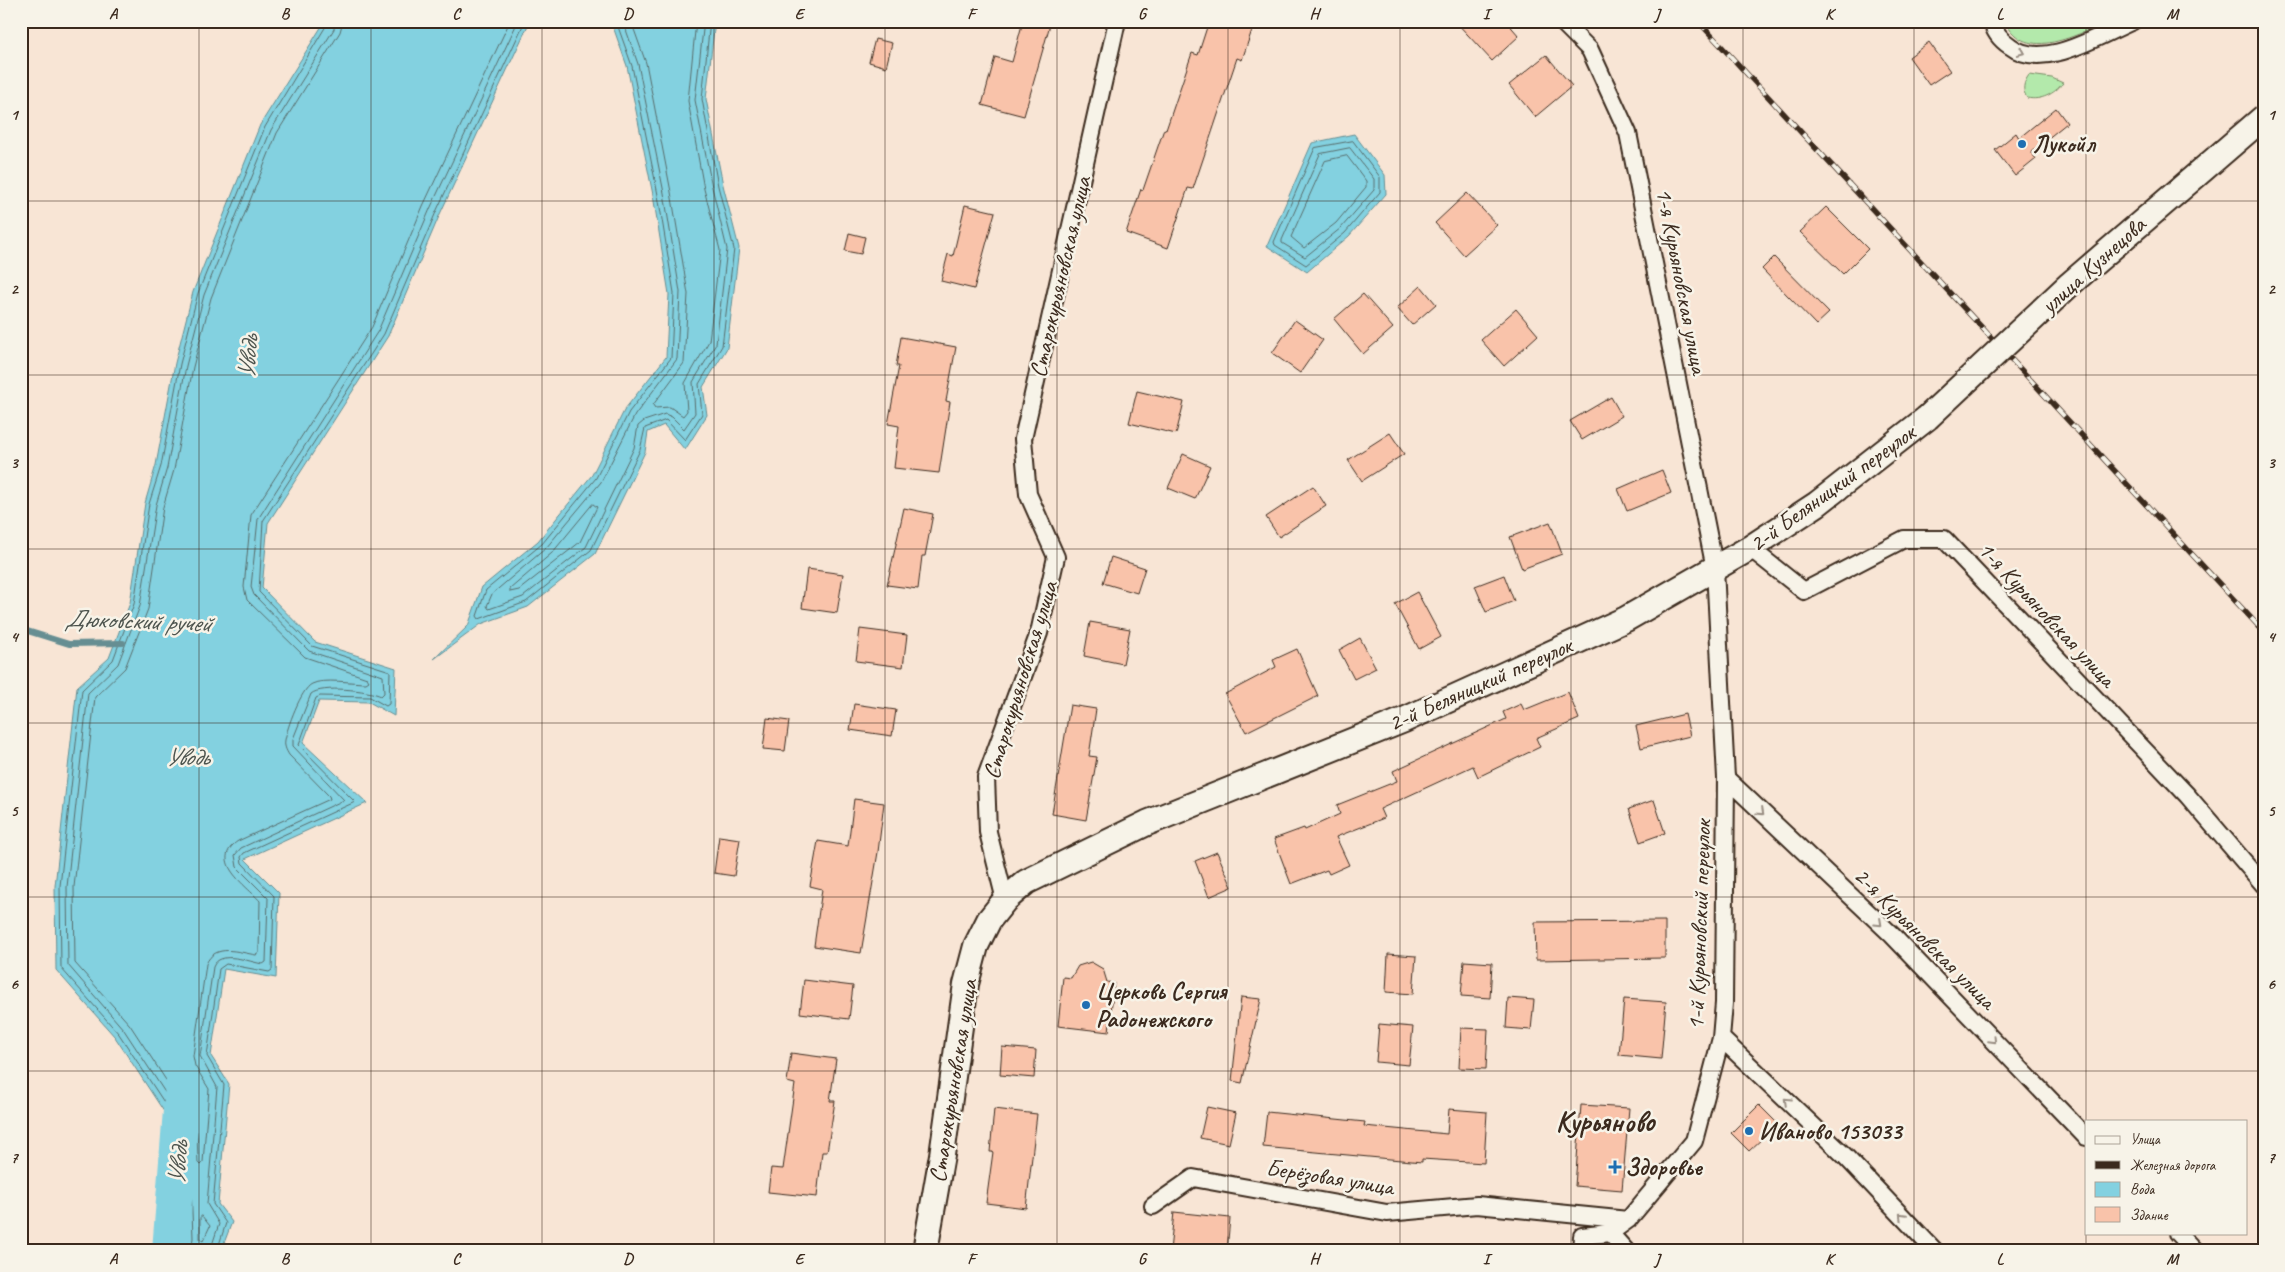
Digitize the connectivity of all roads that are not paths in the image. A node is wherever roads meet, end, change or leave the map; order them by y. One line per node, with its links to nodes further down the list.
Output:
1 (1117, 21): 11 (street, Старокурьяновская улица)
2 (1561, 21): 8 (street, 1-я Курьяновская улица)
3 (1992, 21): 4 (street, one-way to 4)
4 (2133, 21)
5 (2264, 117): 6 (main road, улица Кузнецова, bridge)
6 (1927, 418): 7 (main road, 2-й Беляницкий переулок)
7 (1750, 548): 8 (main road, 2-й Беляницкий переулок); 10 (street, 1-я Курьяновская улица)
8 (1715, 569): 9 (street, 1-й Курьяновский переулок); 11 (main road, 2-й Беляницкий переулок)
9 (1726, 778): 12 (street, 1-й Курьяновский переулок); 13 (street, 2-я Курьяновская улица, one-way to 13)
10 (2264, 885)
11 (1005, 900): 18 (main road, Старокурьяновская улица)
12 (1720, 1038): 15 (street, 1-й Курьяновский переулок); 21 (street, one-way to 12)
13 (2085, 1136)
14 (1153, 1206): 15 (street, Берёзовая улица)
15 (1628, 1220): 16 (street, 1-й Курьяновский переулок)
16 (1610, 1233): 19 (street, 1-й Курьяновский переулок); 20 (street)
17 (2179, 1234): 22 (street)
18 (925, 1251)
19 (1581, 1251)
20 (1626, 1251)
21 (1936, 1251)
22 (2195, 1251)

